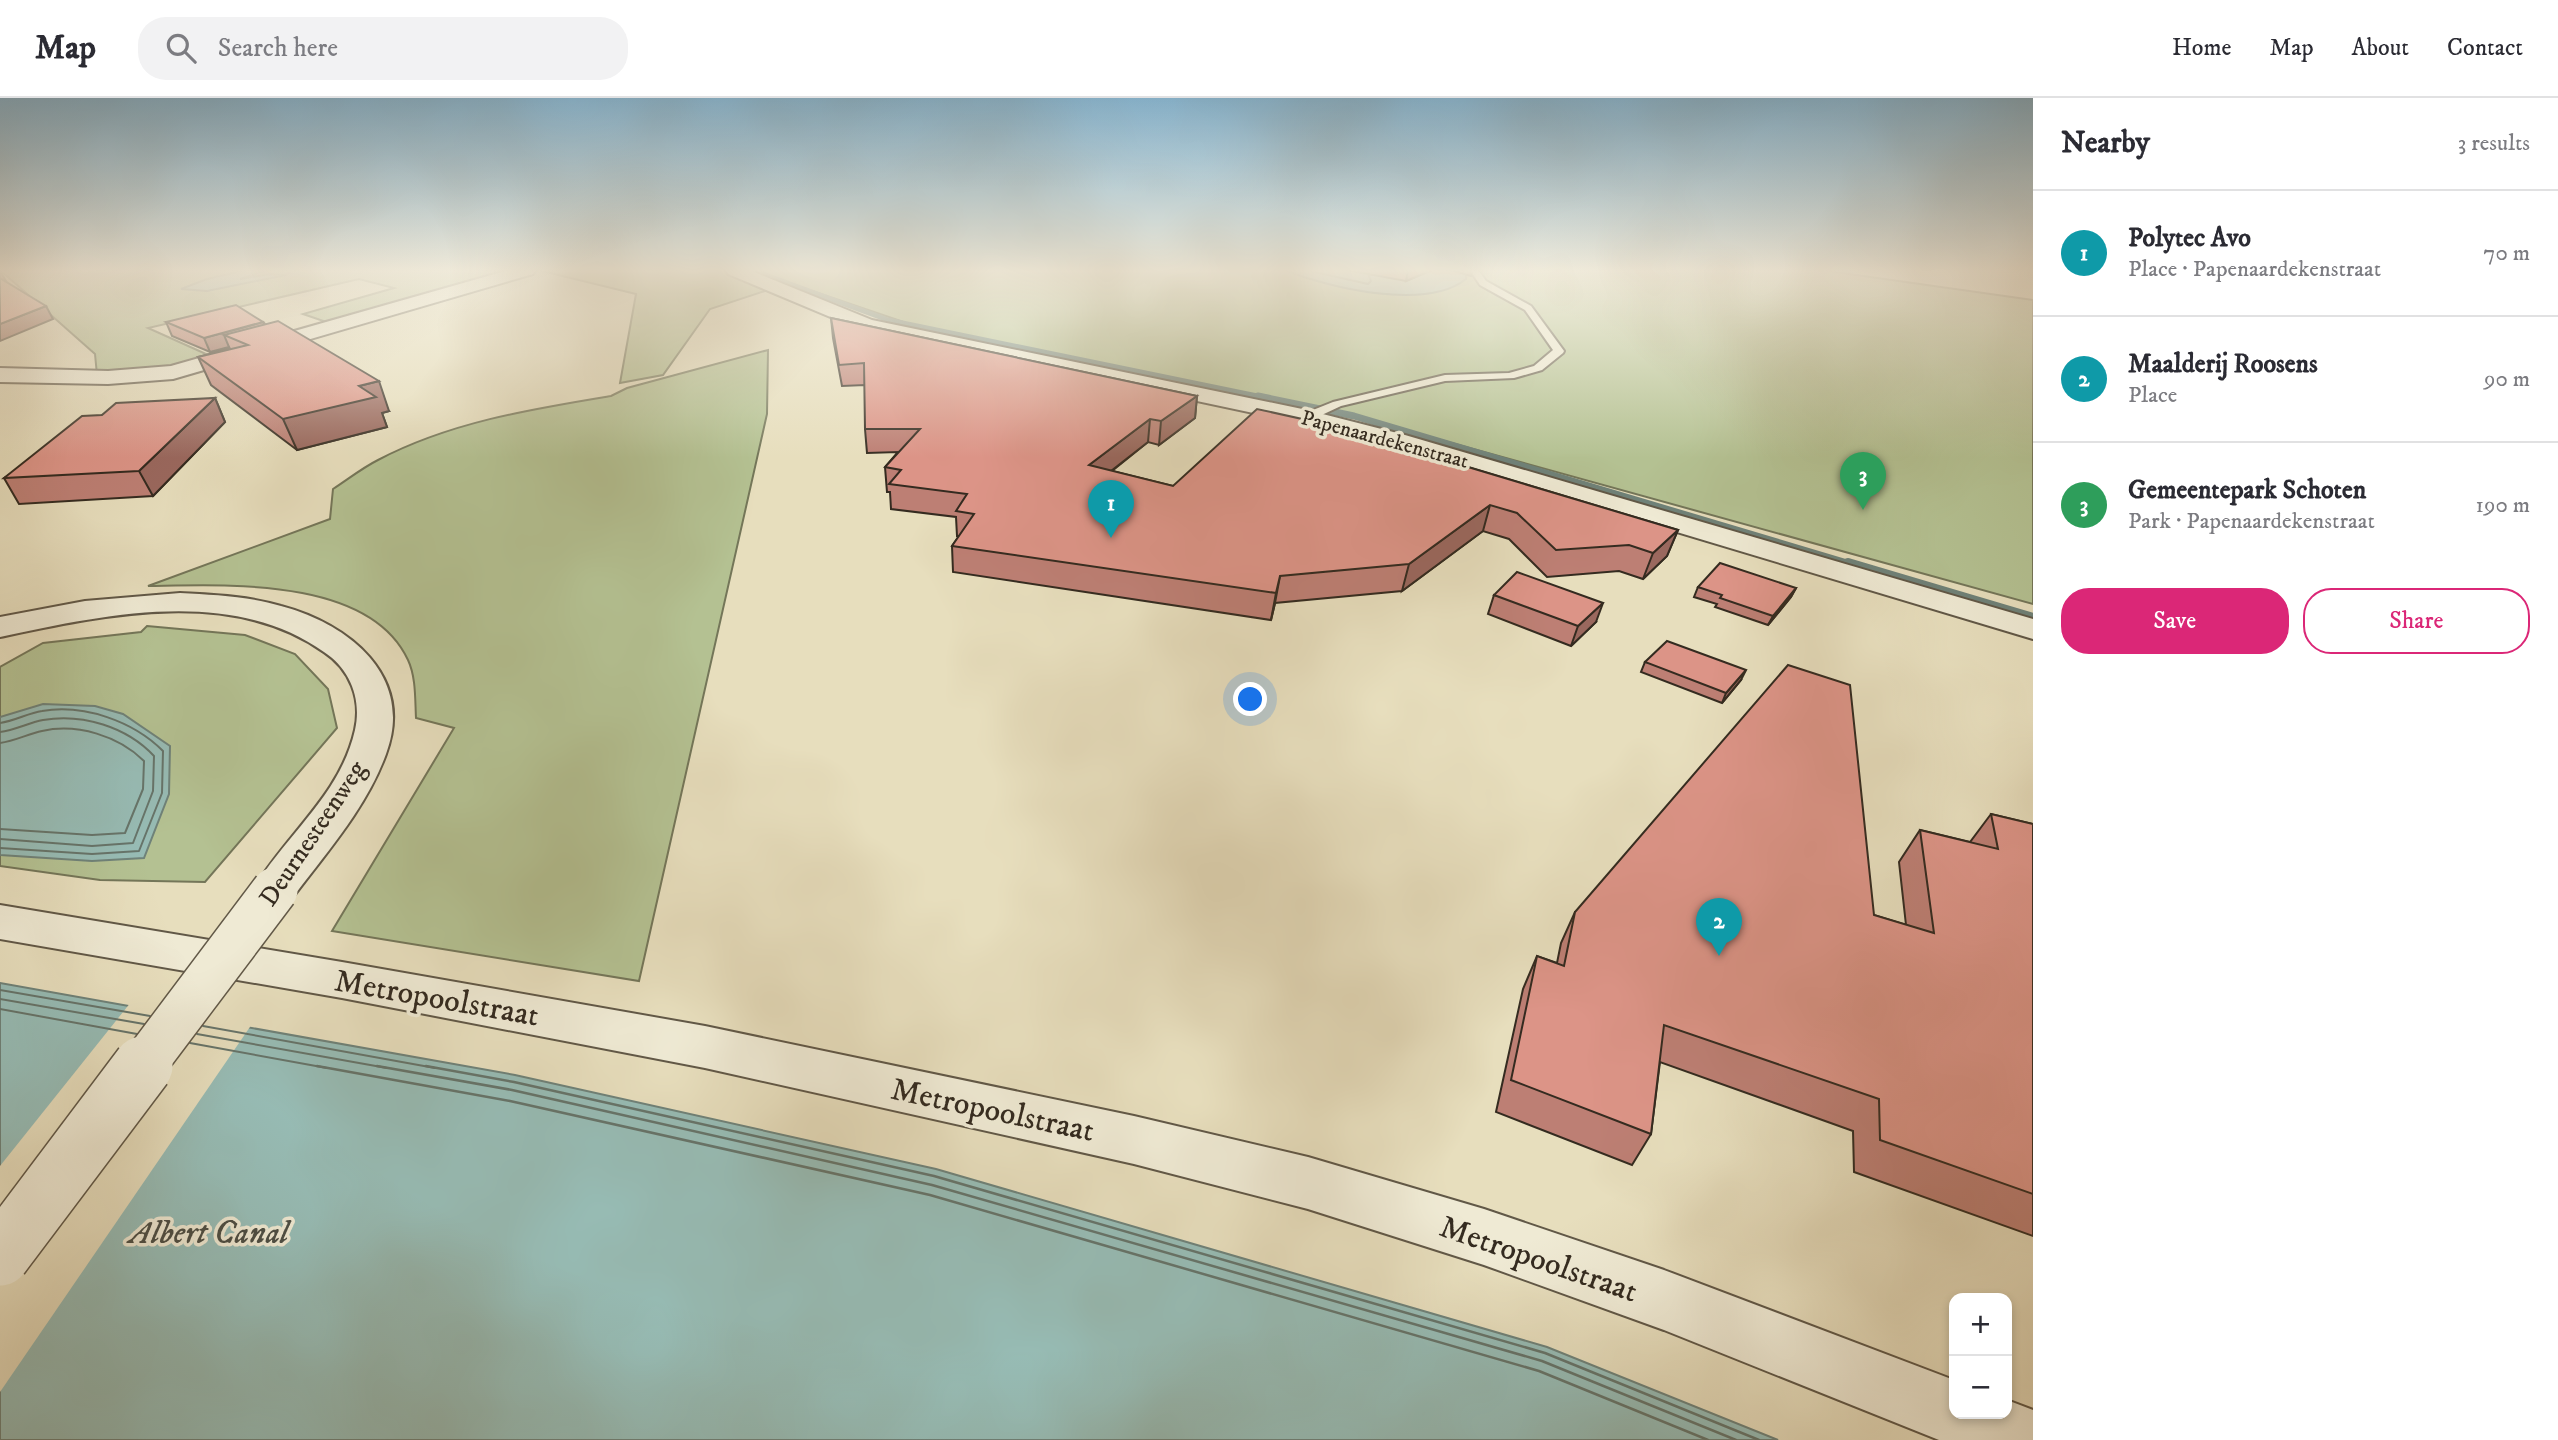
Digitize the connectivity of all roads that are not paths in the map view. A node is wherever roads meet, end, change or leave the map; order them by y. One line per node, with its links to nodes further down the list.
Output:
1 (310, 333): 4 (street)
2 (905, 333): 5 (street, Papenaardekenstraat)
3 (1546, 333): 5 (lane)
4 (0, 374)
5 (1316, 414): 7 (street, Papenaardekenstraat)
6 (0, 627): 9 (street, Deurnesteenweg, bridge)
7 (2033, 629)
8 (0, 922): 10 (street, Metropoolstraat)
9 (0, 1256)
10 (1949, 1410)
11 (1971, 1419): 12 (street, Metropoolstraat)
12 (2025, 1440)

